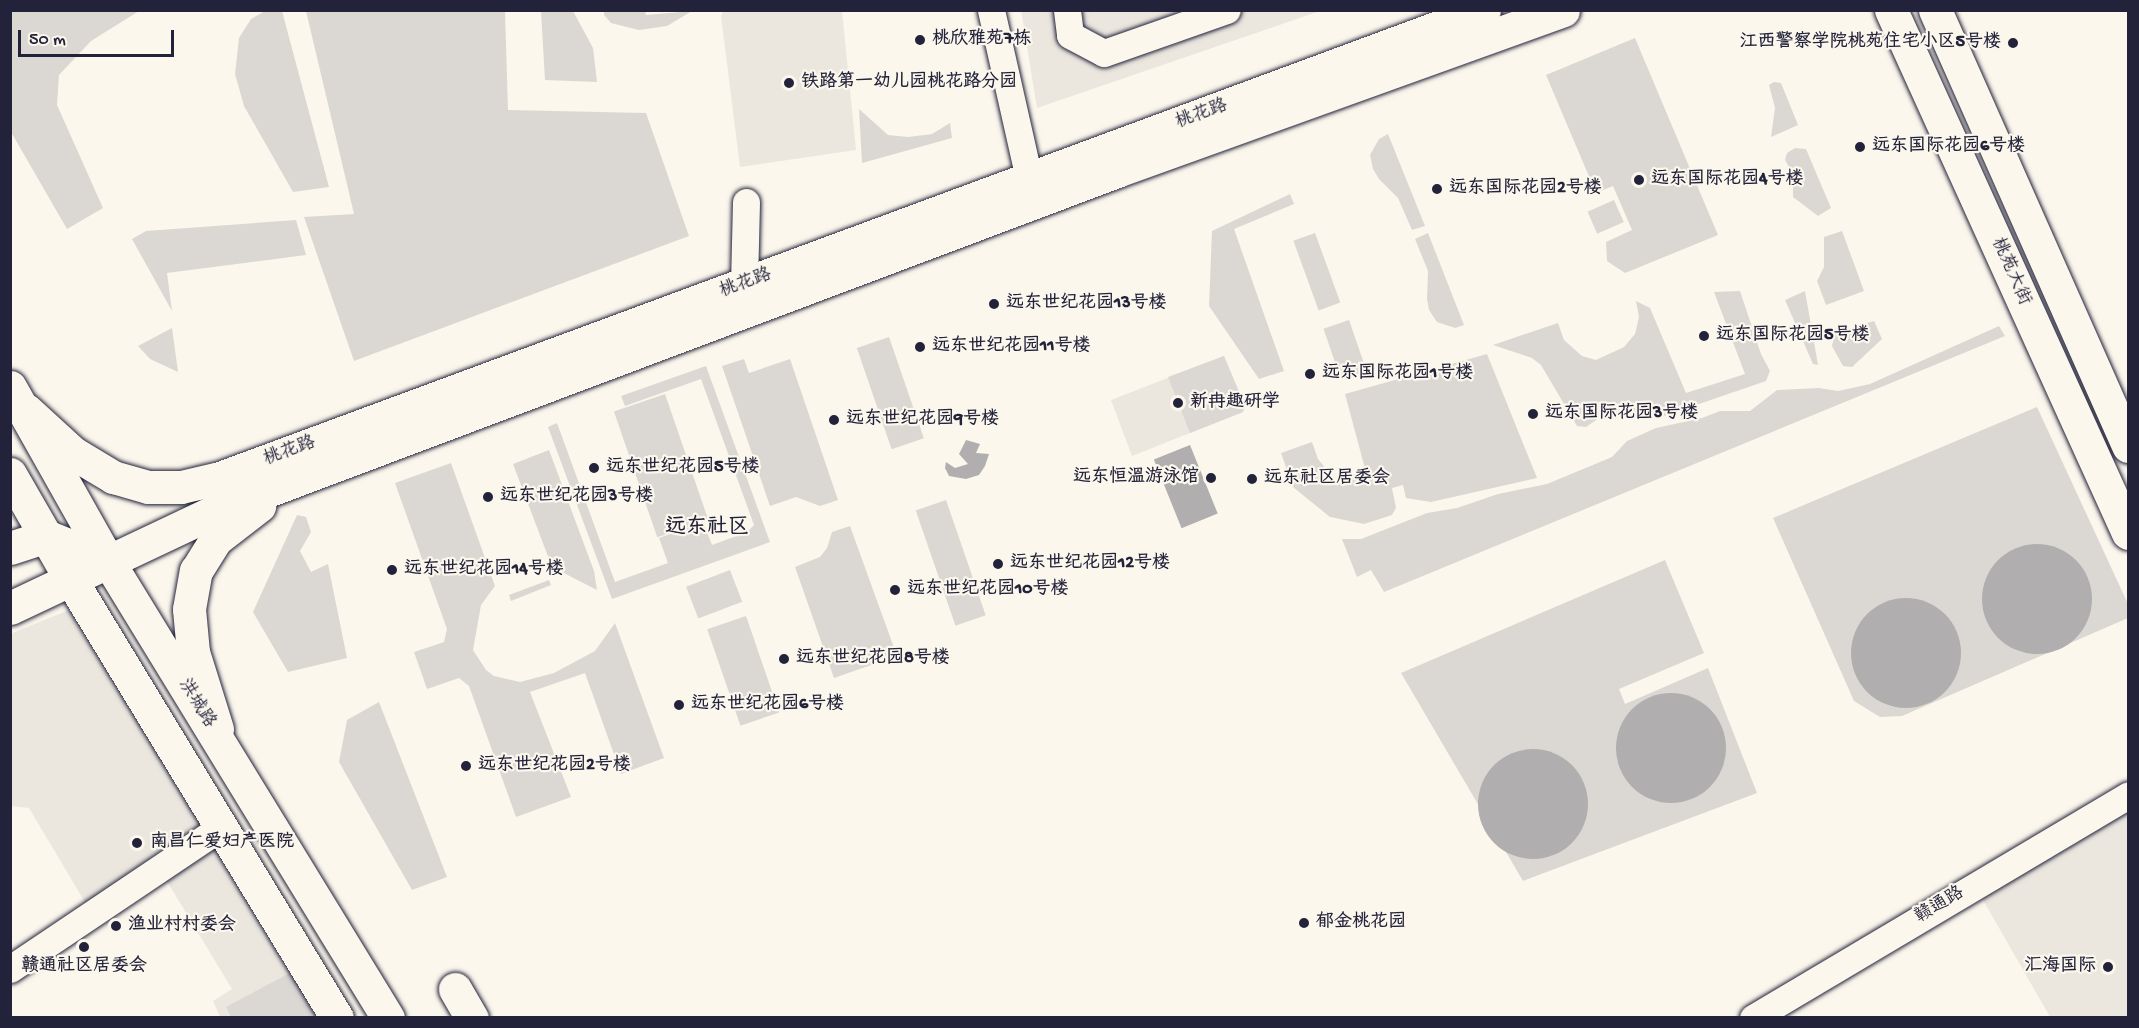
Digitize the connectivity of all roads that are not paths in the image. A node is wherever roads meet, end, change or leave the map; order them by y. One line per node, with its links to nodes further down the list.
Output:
1 (991, 10): 8 (street)
2 (1067, 10): 3 (street)
3 (1227, 10)
4 (1484, 10): 8 (main road, 桃花路)
5 (1563, 10): 14 (main road, 桃花路)
6 (1891, 10): 16 (main road, 桃苑大街)
7 (1935, 10): 12 (main road, 桃苑大街)
8 (1029, 178): 10 (main road, 桃花路)
9 (746, 202): 10 (street)
10 (744, 284): 11 (main road, 桃花路)
11 (16, 396): 19 (main road, 洪城路)
12 (2128, 446)
13 (10, 474): 17 (main road)
14 (305, 476): 19 (main road, 桃花路); 23 (main road)
15 (10, 526): 17 (main road)
16 (2128, 533)
17 (46, 536): 18 (main road); 19 (main road); 20 (main road)
18 (10, 548)
19 (108, 561): 20 (main road, 桃花路); 23 (main road, 洪城路)
20 (70, 577): 21 (main road); 22 (main road); 25 (main road)
21 (10, 591)
22 (10, 608)
23 (224, 751): 29 (main road, 洪城路)
24 (2128, 795): 31 (street, 赣通路)
25 (221, 827): 26 (street); 28 (main road)
26 (10, 969)
27 (455, 989): 30 (main road)
28 (337, 1017)
29 (388, 1017)
30 (472, 1017)
31 (1753, 1017)

